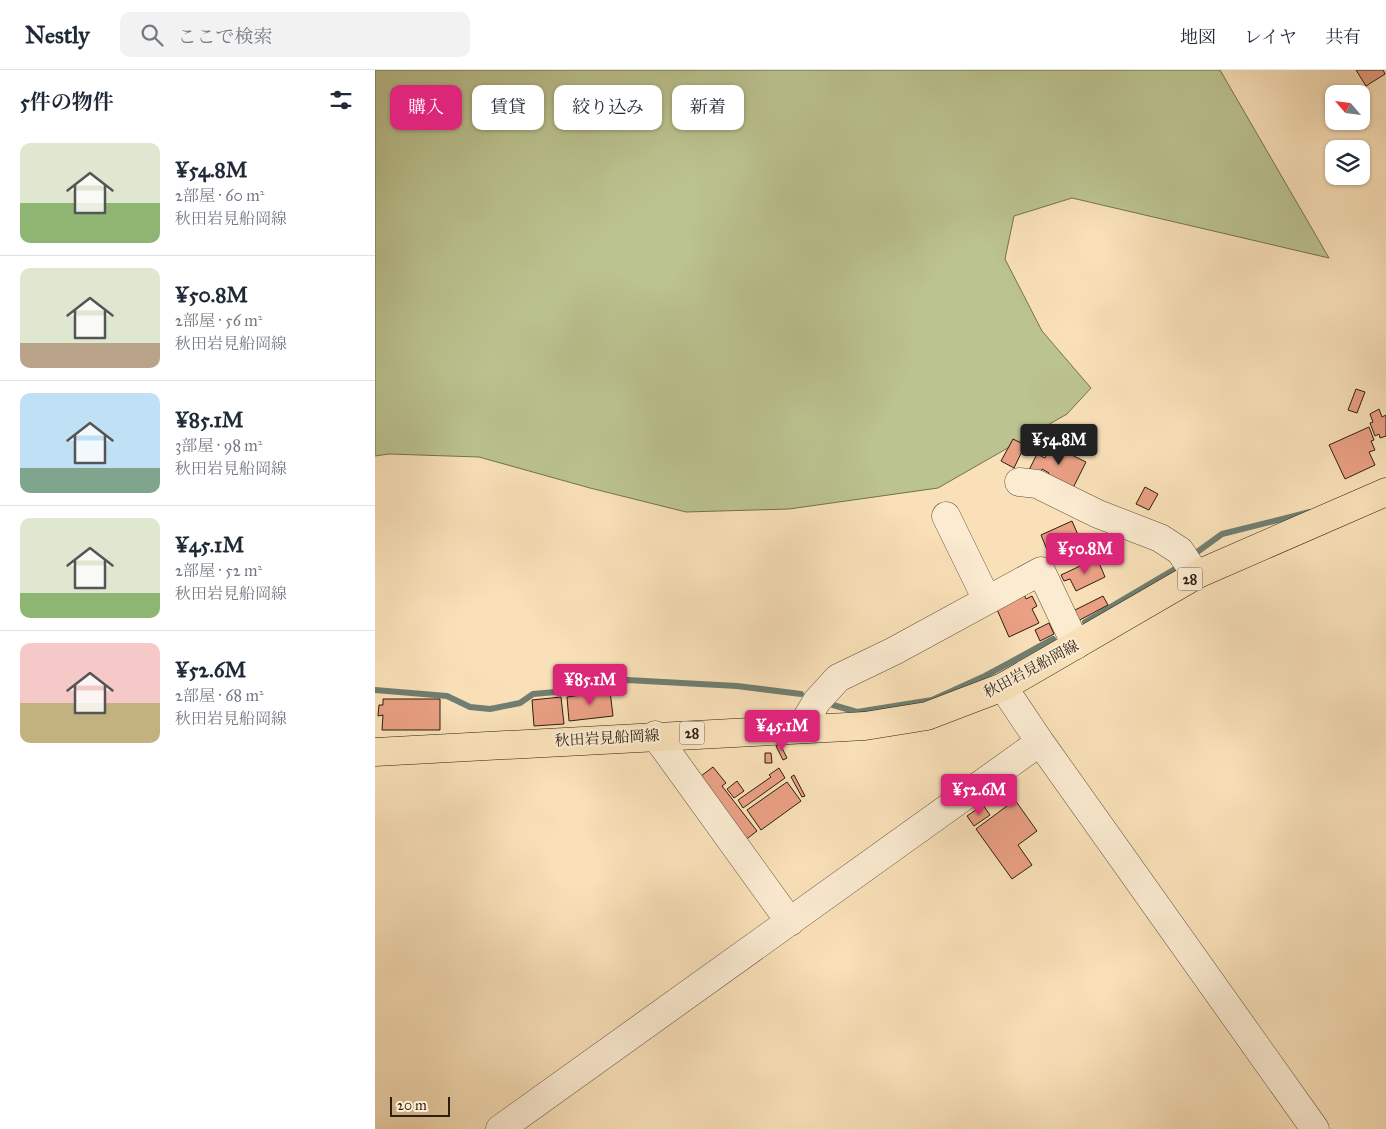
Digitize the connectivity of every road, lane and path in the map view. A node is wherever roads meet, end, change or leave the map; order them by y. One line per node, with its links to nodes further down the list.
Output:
1 (1019, 482): 4 (street)
2 (1386, 492): 4 (main road, 秋田岩見船岡線 / 28)
3 (946, 516): 5 (street)
4 (1196, 575): 6 (main road, 秋田岩見船岡線 / 28)
5 (987, 600): 6 (street); 8 (street)
6 (1076, 645): 7 (main road, 秋田岩見船岡線 / 28)
7 (1003, 687): 8 (main road, 秋田岩見船岡線 / 28); 10 (street)
8 (800, 729): 9 (main road, 秋田岩見船岡線 / 28)
9 (655, 736): 11 (main road, 秋田岩見船岡線 / 28); 12 (street)
10 (1040, 742): 12 (street); 14 (street)
11 (375, 752)
12 (790, 922): 13 (street)
13 (500, 1129)
14 (1315, 1129)

